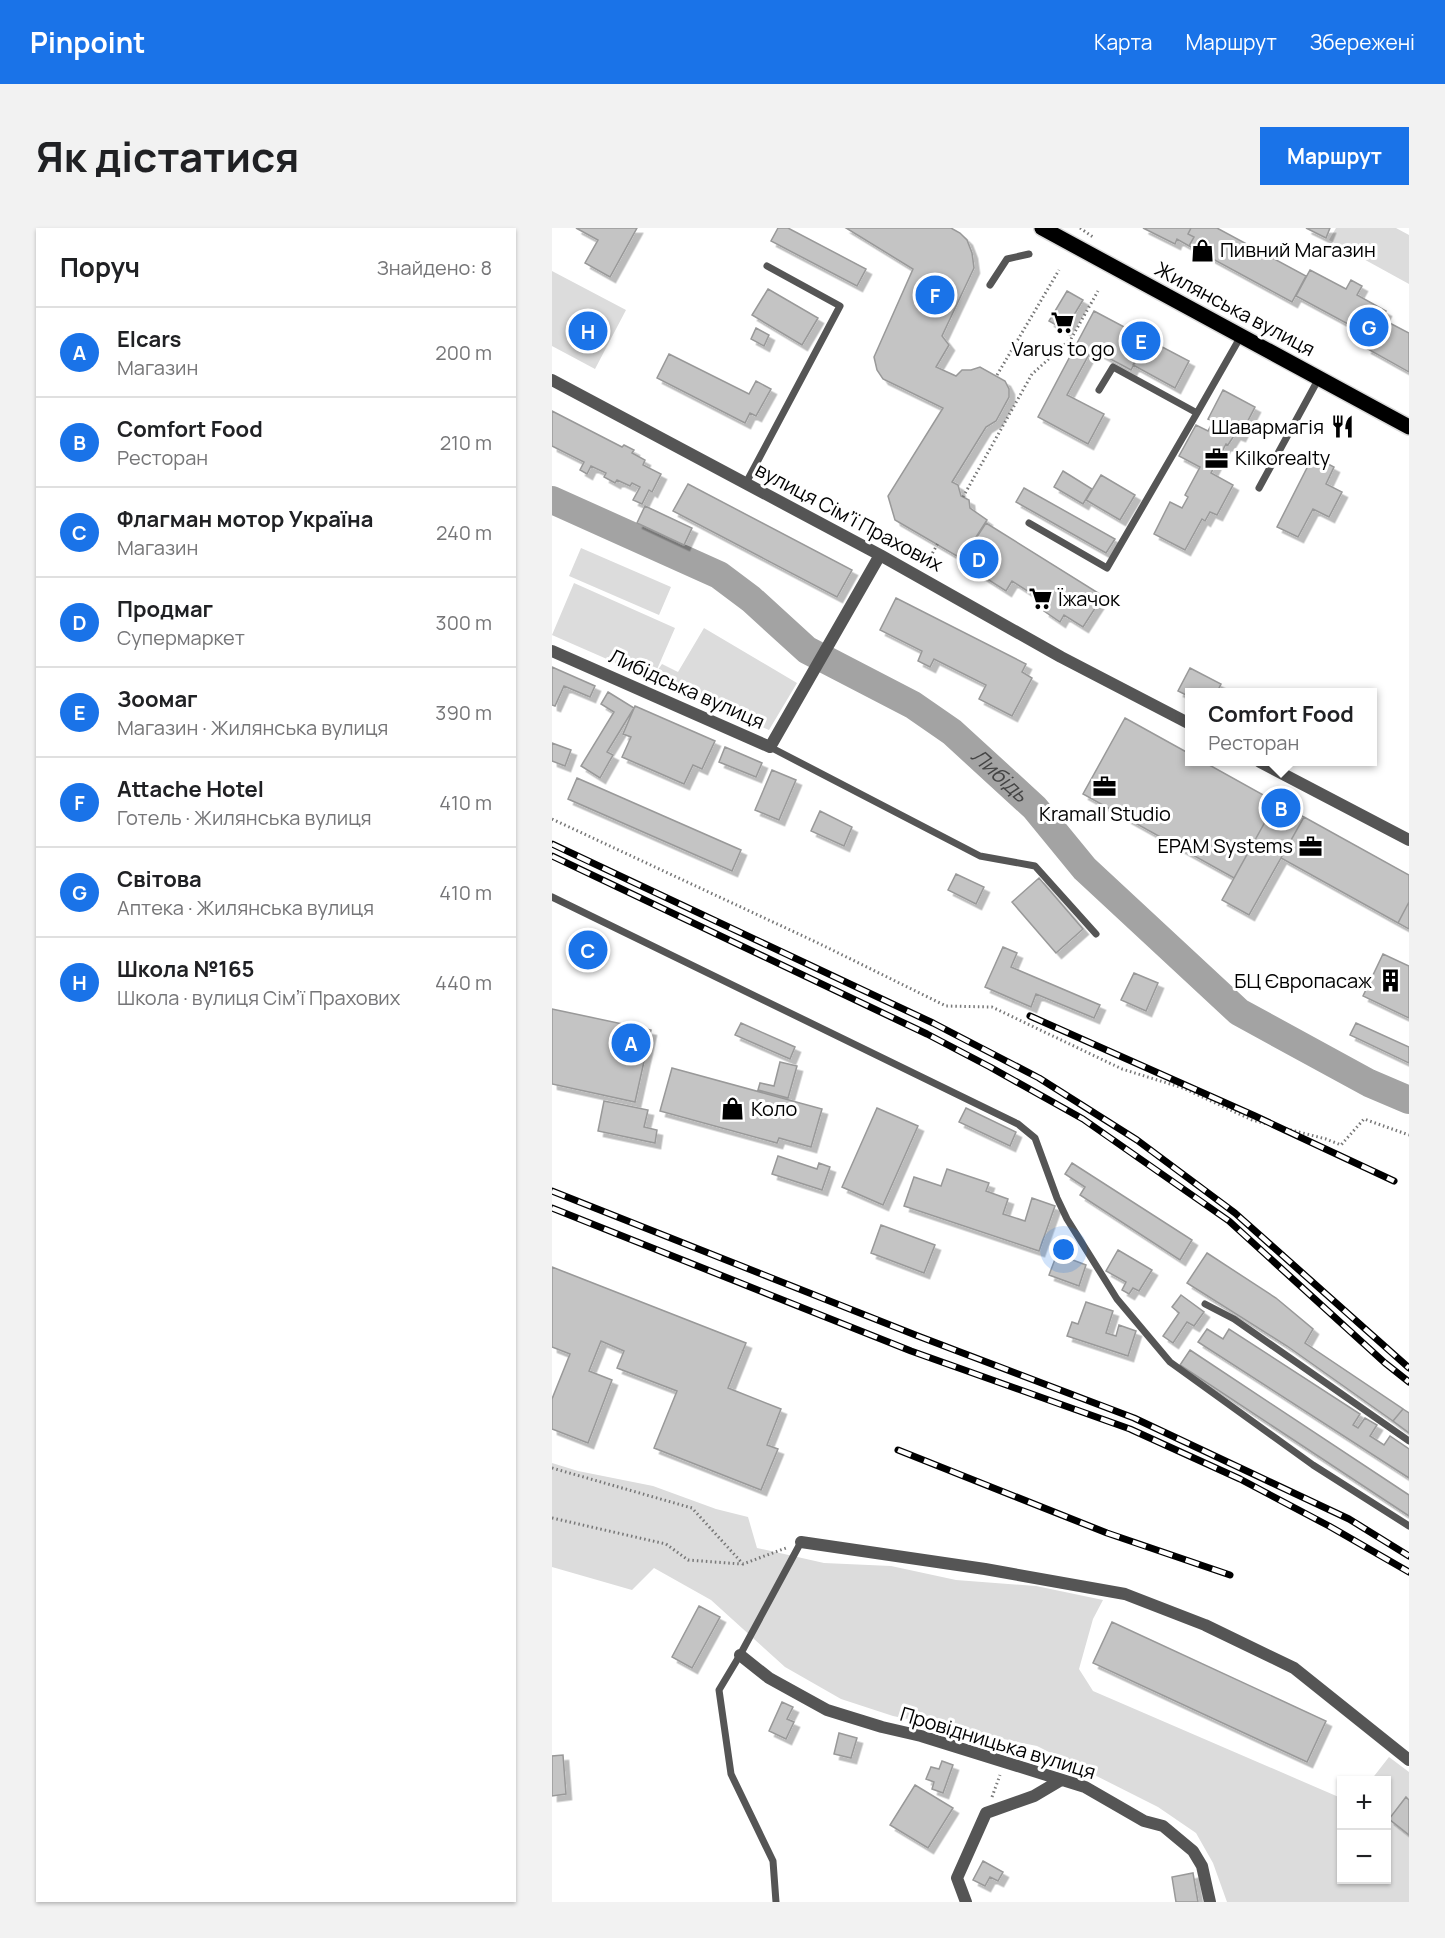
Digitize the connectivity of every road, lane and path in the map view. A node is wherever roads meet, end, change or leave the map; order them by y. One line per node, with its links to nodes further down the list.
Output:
1 (1042, 228): 3 (main road, Жилянська вулиця)
2 (1080, 228): 4 (path)
3 (1060, 232): 10 (main road, Жилянська вулиця)
4 (1094, 237)
5 (1029, 254): 8 (lane)
6 (766, 266): 17 (lane)
7 (1059, 270): 11 (path)
8 (990, 285)
9 (1098, 291): 19 (path)
10 (1241, 336): 12 (main road, Жилянська вулиця); 15 (lane)
11 (997, 375)
12 (1319, 378): 16 (main road, Жилянська вулиця); 18 (lane)
13 (552, 380): 17 (street, вулиця Сімʼї Прахових)
14 (1099, 390): 15 (lane)
15 (1197, 413): 20 (lane)
16 (1409, 427)
17 (746, 483): 22 (street, вулиця Сімʼї Прахових)
18 (1259, 488)
19 (963, 497)
20 (1029, 523)
21 (938, 543): 23 (path)
22 (880, 555): 23 (street, вулиця Сімʼї Прахових); 26 (street, Либідська вулиця)
23 (920, 577): 25 (street, вулиця Сімʼї Прахових)
24 (552, 651): 26 (street, Либідська вулиця)
25 (1185, 721)
26 (770, 747): 31 (lane)
27 (1268, 766): 29 (street)
28 (552, 819): 32 (path)
29 (1409, 840)
30 (552, 897): 37 (lane)
31 (1096, 934)
32 (1409, 1135)
33 (1205, 1304): 34 (lane)
34 (1409, 1441)
35 (552, 1468): 39 (path)
36 (552, 1518): 39 (path)
37 (1409, 1526)
38 (801, 1542): 39 (path); 40 (lane); 41 (street)
39 (743, 1564)
40 (740, 1655): 42 (street, Провідницька вулиця); 45 (lane)
41 (1409, 1760)
42 (1005, 1763): 43 (street, Провідницька вулиця); 44 (path)
43 (1061, 1780): 44 (street); 47 (street, Провідницька вулиця)
44 (986, 1813): 46 (street)
45 (776, 1902)
46 (966, 1902)
47 (1210, 1902)

